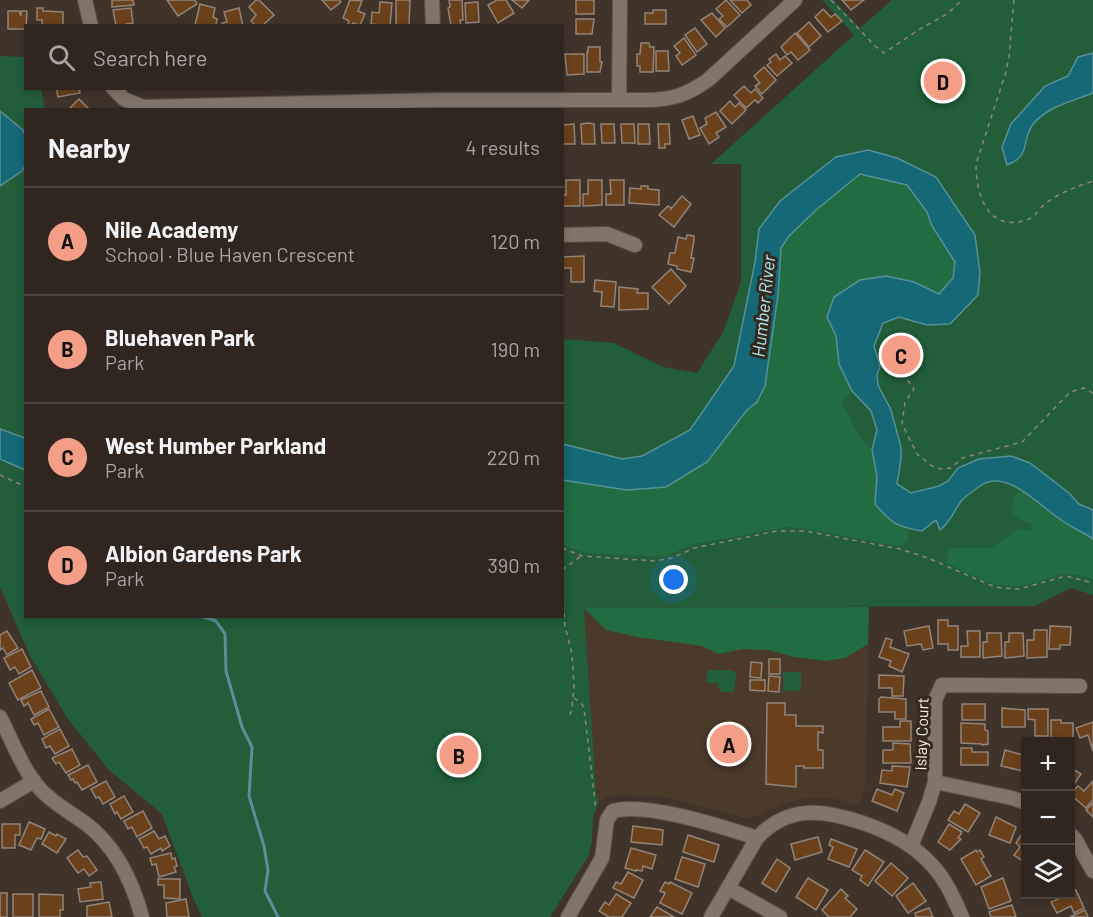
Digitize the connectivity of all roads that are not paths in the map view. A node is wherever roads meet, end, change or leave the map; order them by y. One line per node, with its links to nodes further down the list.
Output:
1 (85, 0): 6 (street)
2 (432, 0): 7 (street)
3 (620, 0): 10 (street)
4 (795, 0): 5 (street)
5 (778, 5): 10 (street)
6 (91, 24)
7 (433, 24)
8 (115, 90): 12 (street)
9 (437, 94): 11 (street); 12 (street)
10 (619, 100): 11 (street)
11 (522, 105)
12 (232, 107)
13 (564, 235): 14 (street)
14 (635, 245)
15 (1080, 686): 18 (street, Islay Court)
16 (0, 717): 17 (street)
17 (34, 781): 19 (street); 26 (street)
18 (935, 782): 20 (street); 23 (street, Islay Court)
19 (0, 801)
20 (1021, 801)
21 (757, 838): 23 (street); 25 (street); 27 (street)
22 (1075, 839): 24 (street)
23 (911, 846): 30 (street)
24 (1093, 871)
25 (728, 888): 28 (street); 29 (street)
26 (142, 917)
27 (568, 917)
28 (711, 917)
29 (780, 917)
30 (962, 917)

